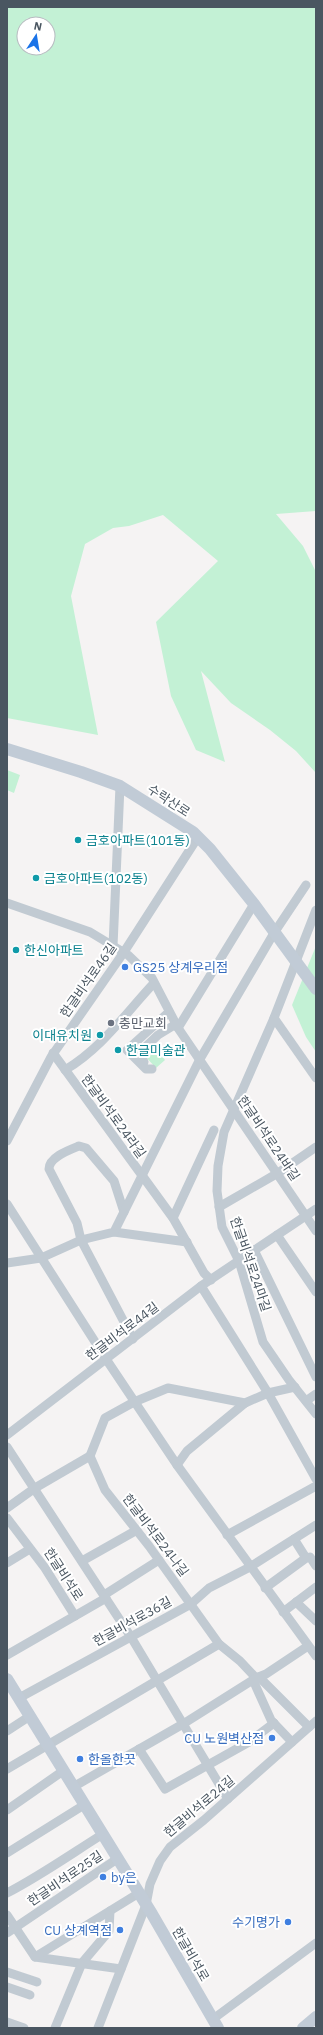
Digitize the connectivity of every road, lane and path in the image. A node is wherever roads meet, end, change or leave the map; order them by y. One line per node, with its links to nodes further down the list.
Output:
1 (7, 749): 2 (main road, 수락산로)
2 (120, 786): 3 (main road, 수락산로); 9 (street)
3 (198, 837): 6 (main road, 수락산로); 10 (street, 한글비석로46길)
4 (306, 885): 8 (street)
5 (7, 903): 9 (street, 한글비석로24바길)
6 (254, 904): 8 (main road, 수락산로); 16 (street)
7 (316, 910): 11 (street, 한글비석로24마길)
8 (274, 933): 11 (main road, 수락산로); 18 (street)
9 (113, 946): 10 (street, 한글비석로24바길)
10 (124, 952): 12 (street, 한글비석로24바길); 17 (street, 한글비석로46길)
11 (295, 961): 13 (main road, 수락산로); 15 (street, 한글비석로24마길)
12 (154, 983): 14 (street, 한글비석로24바길); 19 (street, 한글비석로24라길)
13 (316, 989)
14 (169, 1012): 16 (street, 한글비석로24바길); 16 (street)
15 (274, 1018): 20 (street); 21 (street, 한글비석로24마길)
16 (177, 1026): 18 (street, 한글비석로24바길)
17 (54, 1053): 19 (street, 한글비석로24라길); 23 (street, 한글비석로46길)
18 (200, 1059): 21 (street, 한글비석로24바길); 26 (street, 한글비석로24라길)
19 (65, 1070): 26 (street, 한글비석로24라길)
20 (316, 1078)
21 (233, 1108): 25 (street, 한글비석로24바길); 28 (street, 한글비석로24마길)
22 (214, 1130): 32 (street)
23 (7, 1141)
24 (316, 1147): 25 (street)
25 (278, 1173): 28 (street); 31 (street, 한글비석로24바길)
26 (142, 1178): 30 (street); 32 (street, 한글비석로24라길)
27 (7, 1204): 39 (street)
28 (219, 1207): 40 (street, 한글비석로24마길)
29 (316, 1209): 31 (street, 한글비석로44길)
30 (124, 1212): 34 (street); 36 (street)
31 (306, 1215): 33 (street, 한글비석로24바길); 35 (street, 한글비석로44길)
32 (172, 1218): 37 (street, 한글비석로24라길)
33 (316, 1231)
34 (114, 1232): 36 (street); 37 (street)
35 (277, 1235): 38 (street, 한글비석로44길); 44 (street)
36 (80, 1240): 39 (street); 45 (street)
37 (187, 1242): 42 (street, 한글비석로24라길)
38 (254, 1250): 40 (street, 한글비석로44길); 47 (street)
39 (41, 1258): 41 (street); 46 (street)
40 (239, 1261): 42 (street, 한글비석로44길); 48 (street, 한글비석로24마길)
41 (7, 1263)
42 (211, 1280): 43 (street, 한글비석로44길)
43 (201, 1286): 45 (street, 한글비석로44길); 49 (street)
44 (316, 1292)
45 (133, 1339): 46 (street, 한글비석로44길)
46 (106, 1359): 52 (street); 55 (street, 한글비석로44길)
47 (316, 1377)
48 (295, 1388): 49 (street); 51 (street, 한글비석로24마길)
49 (268, 1393): 53 (street); 59 (street)
50 (316, 1394): 51 (street)
51 (306, 1401): 54 (street, 한글비석로24마길)
52 (134, 1402): 53 (street); 57 (street); 58 (street)
53 (246, 1403): 58 (street)
54 (316, 1414)
55 (7, 1435)
56 (7, 1447): 61 (street)
57 (90, 1456): 61 (street); 65 (street, 한글비석로24나길)
58 (178, 1465): 66 (street)
59 (316, 1479)
60 (316, 1486): 66 (street)
61 (35, 1488): 62 (street); 71 (street)
62 (7, 1508)
63 (7, 1518): 68 (street, 한글비석로)
64 (316, 1525): 67 (street, 한글비석로36길)
65 (137, 1530): 70 (street, 한글비석로24나길); 71 (street)
66 (227, 1535): 74 (street)
67 (294, 1539): 69 (street); 74 (street, 한글비석로36길)
68 (30, 1549): 72 (street, 한글비석로); 81 (street, 한글비석로)
69 (306, 1558): 73 (street); 76 (street)
70 (159, 1560): 77 (street, 한글비석로); 79 (street, 한글비석로24나길)
71 (82, 1561): 77 (street)
72 (7, 1564)
73 (316, 1566)
74 (250, 1567): 76 (street); 79 (street, 한글비석로36길)
75 (316, 1587): 78 (street)
76 (265, 1588): 80 (street)
77 (105, 1596): 81 (street, 한글비석로); 83 (street)
78 (296, 1602): 80 (street); 82 (street)
79 (191, 1604): 83 (street, 한글비석로36길); 84 (street, 한글비석로24나길)
80 (283, 1612): 85 (street)
81 (75, 1616): 86 (street, 한글비석로)
82 (316, 1621)
83 (131, 1637): 90 (street); 91 (street, 한글비석로36길)
84 (218, 1644): 89 (street, 한글비석로24나길); 90 (street)
85 (308, 1646): 87 (street); 89 (street)
86 (7, 1655)
87 (316, 1656)
88 (7, 1679): 91 (main road, 한글비석로)
89 (256, 1679): 93 (street); 94 (street); 95 (street, 한글비석로24나길)
90 (158, 1682): 94 (street); 98 (street)
91 (19, 1698): 92 (main road, 한글비석로)
92 (30, 1716): 96 (street); 98 (main road, 한글비석로)
93 (274, 1723): 97 (street); 100 (street)
94 (184, 1724): 99 (street); 100 (street)
95 (312, 1724): 97 (street, 한글비석로24길)
96 (7, 1731)
97 (292, 1742): 104 (street, 한글비석로24길)
98 (47, 1744): 101 (street); 102 (main road, 한글비석로)
99 (139, 1749): 100 (street); 103 (street)
100 (209, 1766): 104 (street)
101 (7, 1769)
102 (63, 1771): 103 (main road, 한글비석로); 106 (street)
103 (73, 1787): 105 (main road, 한글비석로)
104 (228, 1798): 112 (street, 한글비석로24길)
105 (84, 1805): 107 (main road, 한글비석로); 108 (street)
106 (7, 1810)
107 (102, 1834): 109 (main road, 한글비석로); 110 (street)
108 (7, 1853)
109 (117, 1859): 111 (main road, 한글비석로); 115 (street, 한글비석로25길)
110 (7, 1893)
111 (139, 1894): 112 (main road, 한글비석로); 113 (street)
112 (146, 1905): 120 (street, 한글비석로24길); 127 (main road, 한글비석로)
113 (110, 1911): 118 (street); 119 (street)
114 (7, 1915): 115 (street)
115 (15, 1928): 116 (street, 한글비석로25길); 118 (street)
116 (7, 1933)
117 (316, 1943): 127 (street)
118 (35, 1957): 119 (street)
119 (82, 1963): 120 (street); 129 (street)
120 (121, 1969): 130 (street, 한글비석로24길)
121 (7, 1972): 122 (street)
122 (37, 1982)
123 (7, 1987): 124 (street)
124 (30, 1995)
125 (316, 2017): 131 (main road)
126 (7, 2022): 128 (street)
127 (215, 2023)
128 (24, 2028)
129 (55, 2028)
130 (98, 2028)
131 (303, 2028)

